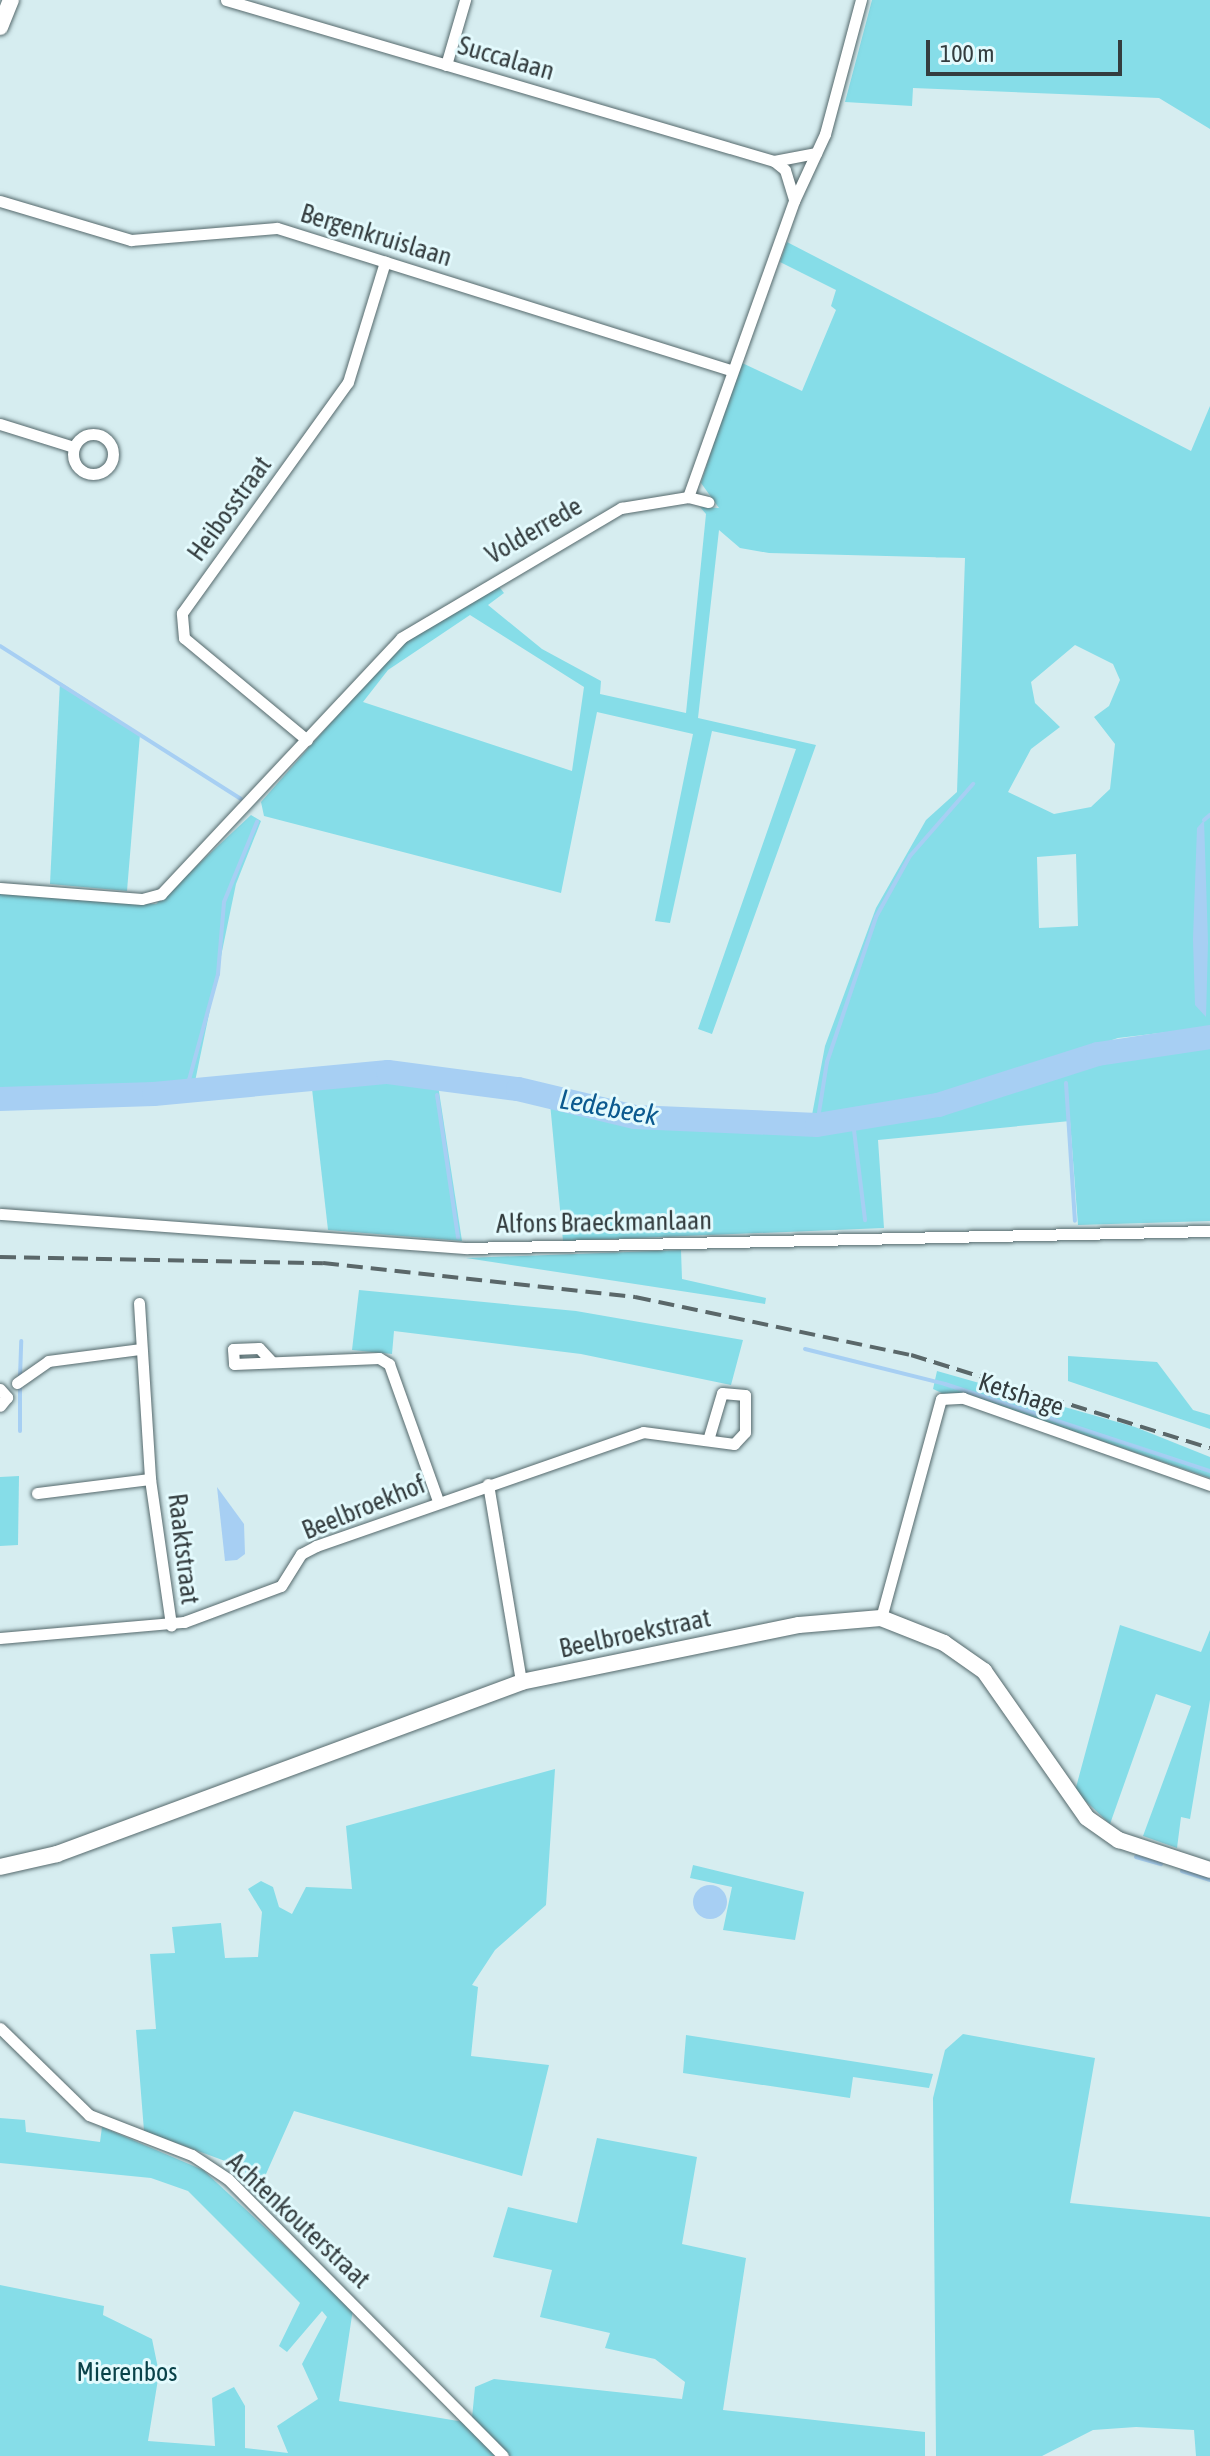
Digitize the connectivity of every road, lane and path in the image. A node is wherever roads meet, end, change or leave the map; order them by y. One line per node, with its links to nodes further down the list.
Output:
1 (11, 0): 5 (street)
2 (226, 0): 6 (street, Succalaan)
3 (465, 0): 6 (street)
4 (861, 0): 7 (street)
5 (0, 27)
6 (446, 65): 8 (street, Succalaan)
7 (816, 153): 8 (street, Succalaan); 10 (street)
8 (774, 161): 10 (street)
9 (0, 201): 11 (street, Bergenkruislaan)
10 (794, 201): 12 (street)
11 (385, 262): 12 (street, Bergenkruislaan); 17 (street, Heibosstraat)
12 (732, 371): 15 (street)
13 (0, 424): 14 (street)
14 (70, 446)
15 (688, 497): 16 (street); 17 (street, Volderrede)
16 (708, 502)
17 (307, 740): 18 (street, Volderrede)
18 (0, 888)
19 (0, 1214): 20 (street, Alfons Braeckmanlaan)
20 (1210, 1231)
21 (139, 1303): 22 (street, Raaktstraat)
22 (141, 1349): 24 (street); 28 (street, Raaktstraat)
23 (272, 1362): 32 (street)
24 (21, 1380)
25 (0, 1389): 26 (street)
26 (0, 1406)
27 (708, 1440): 27 (street, Beelbroekhof); 29 (street, Beelbroekhof)
28 (150, 1479): 31 (street, Raaktstraat); 34 (street, Raaktstraat)
29 (488, 1484): 32 (street, Beelbroekhof); 36 (street)
30 (1210, 1485): 33 (street, Ketshage)
31 (37, 1493)
32 (438, 1501): 34 (street, Beelbroekhof)
33 (881, 1618): 36 (street, Beelbroekstraat); 38 (street, Beelbroekstraat)
34 (171, 1625): 35 (street, Beelbroekhof)
35 (0, 1638)
36 (521, 1682): 37 (street, Beelbroekstraat)
37 (0, 1867)
38 (1210, 1870)
39 (0, 2028): 40 (street, Achtenkouterstraat)
40 (503, 2456)

